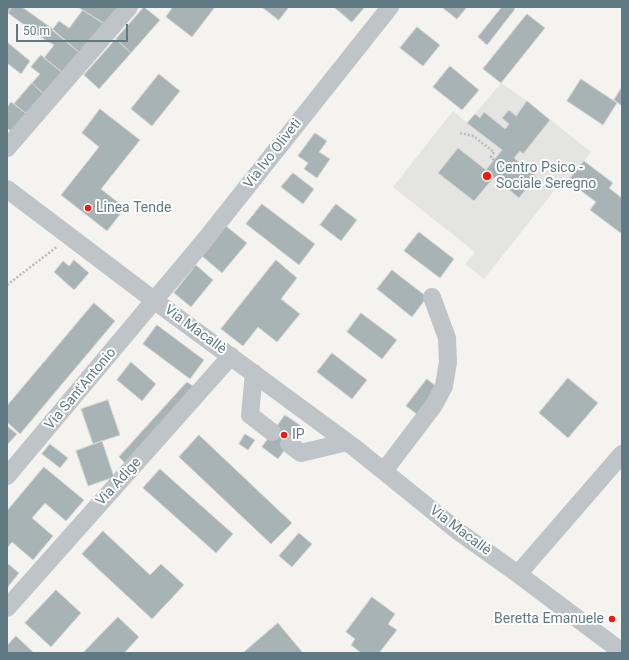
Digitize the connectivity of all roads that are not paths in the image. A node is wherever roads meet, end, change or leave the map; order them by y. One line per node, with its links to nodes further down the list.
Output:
1 (129, 7): 3 (street)
2 (390, 7): 6 (street, Via Ivo Oliveti)
3 (7, 148)
4 (7, 189): 6 (street, Via Macallè)
5 (432, 297): 13 (street)
6 (155, 301): 7 (street, Via Macallè); 14 (street, Via Sant'Antonio)
7 (231, 356): 8 (street, Via Macallè); 16 (street, Via Adige)
8 (254, 373): 9 (street); 10 (street, Via Macallè)
9 (272, 432)
10 (347, 442): 11 (street); 13 (street, Via Macallè)
11 (288, 444)
12 (622, 454): 15 (street)
13 (384, 471): 15 (street, Via Macallè)
14 (7, 476)
15 (518, 574): 17 (street, Via Macallè)
16 (7, 608)
17 (622, 652)

